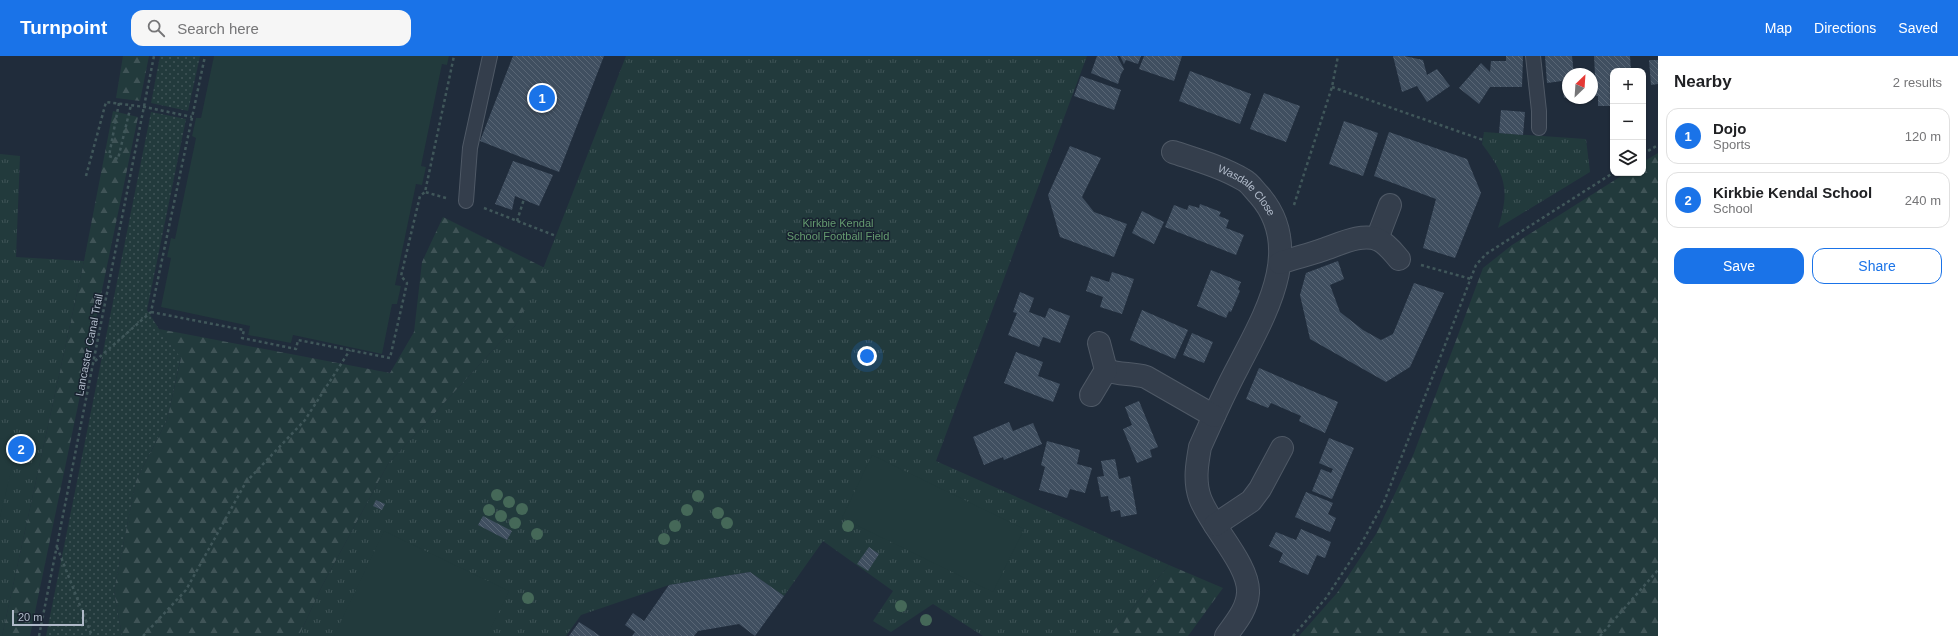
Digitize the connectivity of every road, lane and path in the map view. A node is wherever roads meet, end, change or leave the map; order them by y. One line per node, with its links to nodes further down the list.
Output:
1 (154, 56): 10 (path, Lancaster Canal Trail)
2 (205, 56): 11 (path)
3 (454, 56): 19 (path)
4 (490, 56): 21 (lane)
5 (1338, 56): 7 (path)
6 (1533, 56): 12 (lane)
7 (1332, 87): 13 (path); 24 (path)
8 (119, 104): 9 (path); 9 (path); 18 (path)
9 (131, 105): 10 (path)
10 (145, 107): 11 (path); 33 (path, Lancaster Canal Trail)
11 (192, 117): 30 (path)
12 (1539, 128)
13 (1482, 140)
14 (1658, 145): 16 (path)
15 (1173, 152): 24 (street, Wasdale Close)
16 (1646, 152)
17 (1610, 175): 29 (path)
18 (86, 176)
19 (425, 192): 21 (path); 32 (path)
20 (524, 199): 23 (path)
21 (466, 201): 23 (path)
22 (1390, 205): 26 (street)
23 (517, 221): 25 (path)
24 (1278, 228): 28 (street, Wasdale Close)
25 (556, 236)
26 (1378, 239): 27 (street); 28 (street)
27 (1399, 260): 29 (path)
28 (1280, 262): 36 (street, Wasdale Close)
29 (1471, 279): 45 (path)
30 (151, 312): 32 (path); 33 (path)
31 (1099, 343): 34 (street)
32 (350, 350): 43 (path)
33 (94, 361): 39 (path, Lancaster Canal Trail)
34 (1106, 370): 35 (street); 36 (street)
35 (1091, 395)
36 (1214, 416): 38 (street, Wasdale Close)
37 (1282, 448): 38 (street)
38 (1215, 525): 44 (street, Wasdale Close)
39 (56, 547): 41 (path, Lancaster Canal Trail); 42 (path)
40 (1658, 570): 46 (path)
41 (39, 636)
42 (92, 636)
43 (143, 636)
44 (1226, 636)
45 (1293, 636)
46 (1600, 636)

